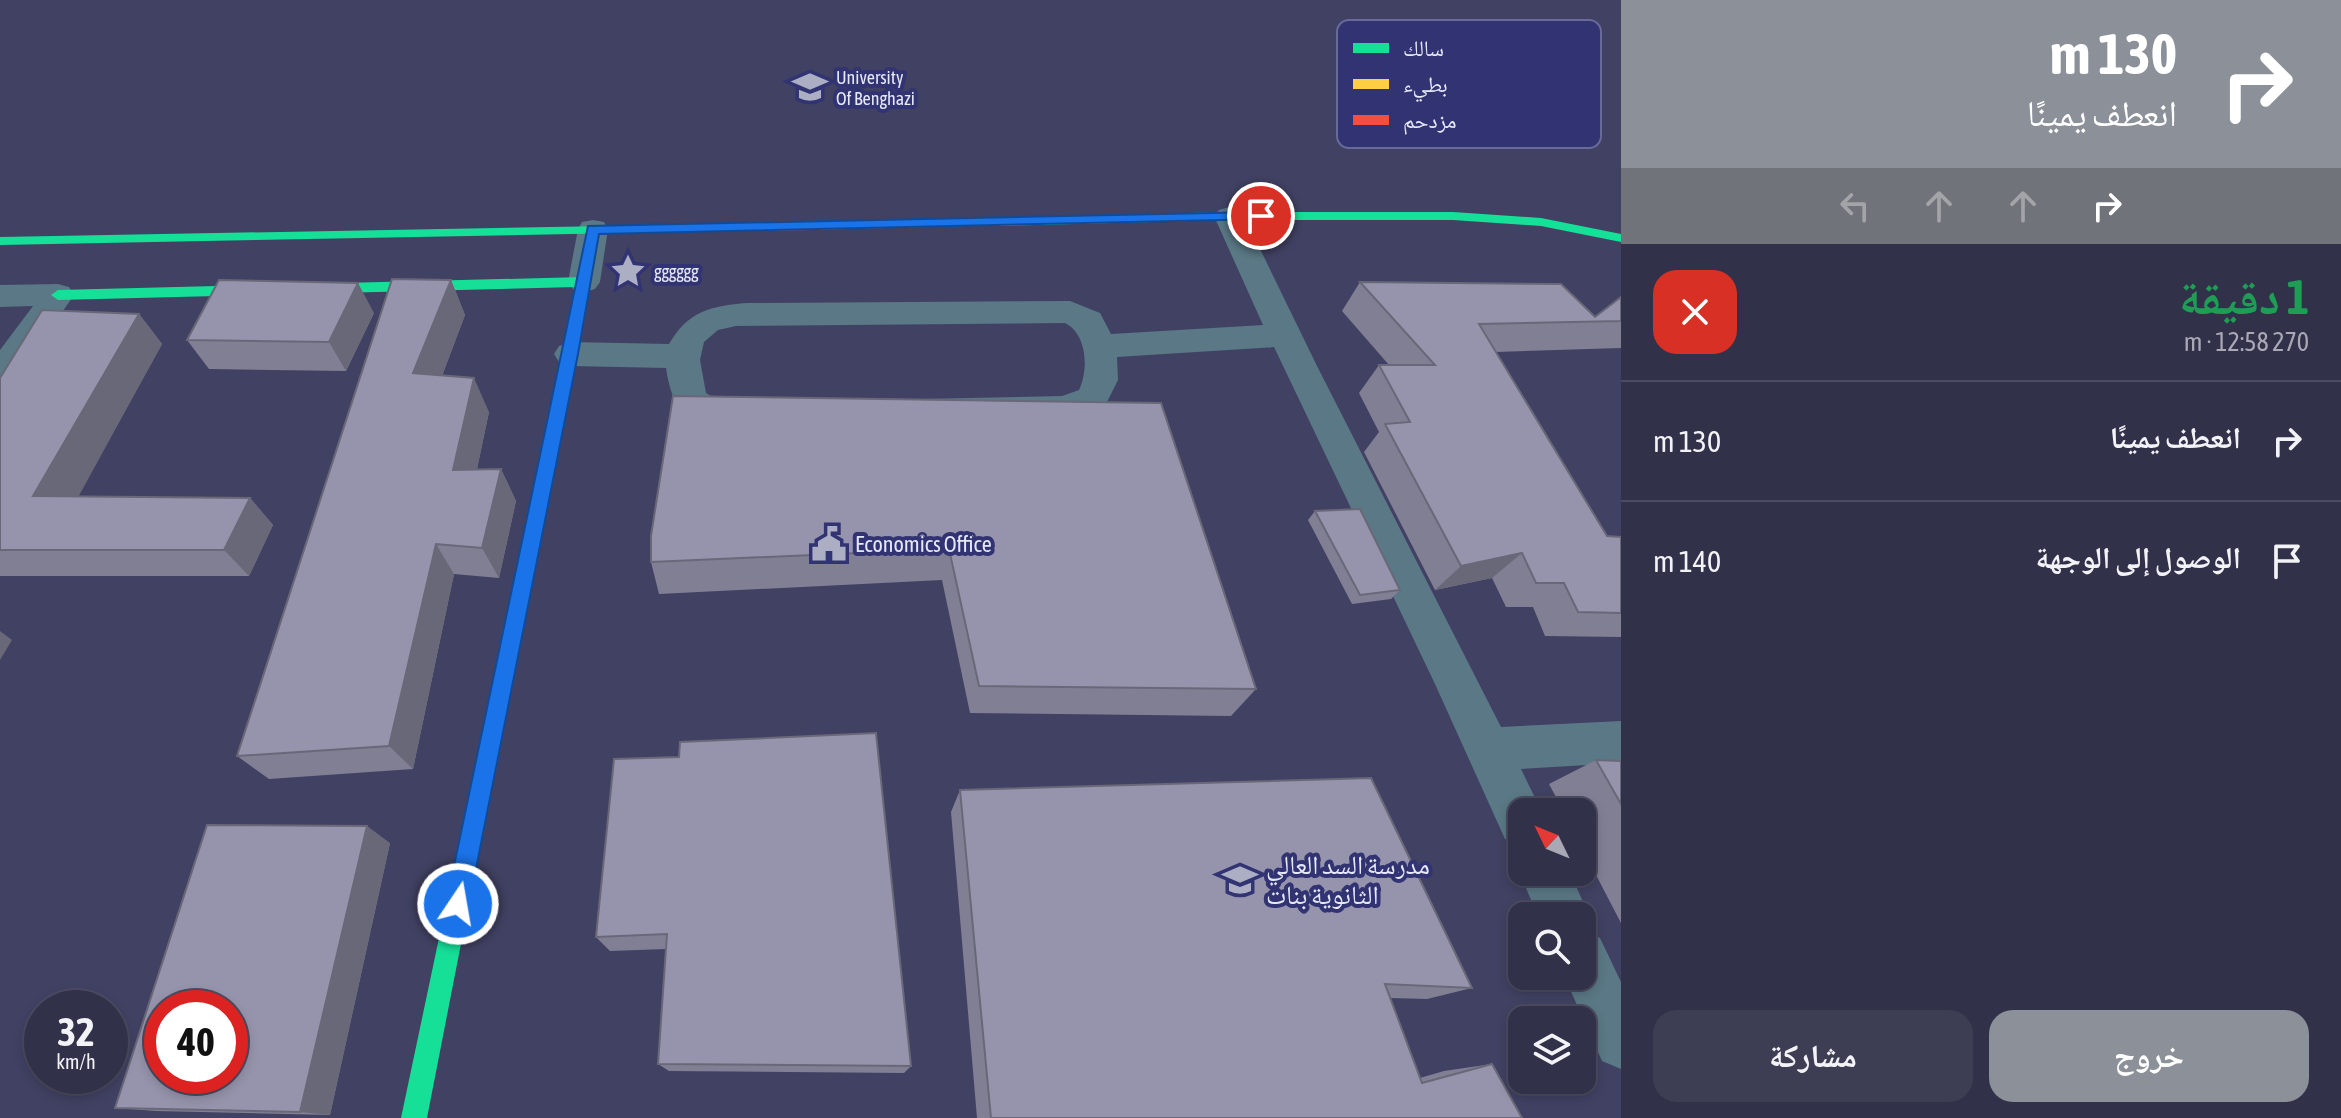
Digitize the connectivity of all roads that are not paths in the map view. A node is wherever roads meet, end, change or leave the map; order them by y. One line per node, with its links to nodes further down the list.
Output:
1 (1229, 216): 2 (street); 3 (street); 8 (street)
2 (593, 229): 4 (street); 5 (street)
3 (1621, 238)
4 (0, 241)
5 (584, 282): 6 (street); 10 (street)
6 (58, 295): 7 (street); 12 (street)
7 (0, 296)
8 (1283, 335): 9 (street); 14 (street)
9 (1100, 346): 11 (street); 11 (street)
10 (571, 354): 11 (street); 18 (street)
11 (683, 356)
12 (0, 375)
13 (1621, 742): 14 (street)
14 (1489, 749): 15 (street)
15 (1511, 798)
16 (1596, 987): 17 (street)
17 (1621, 1042)
18 (414, 1118)

